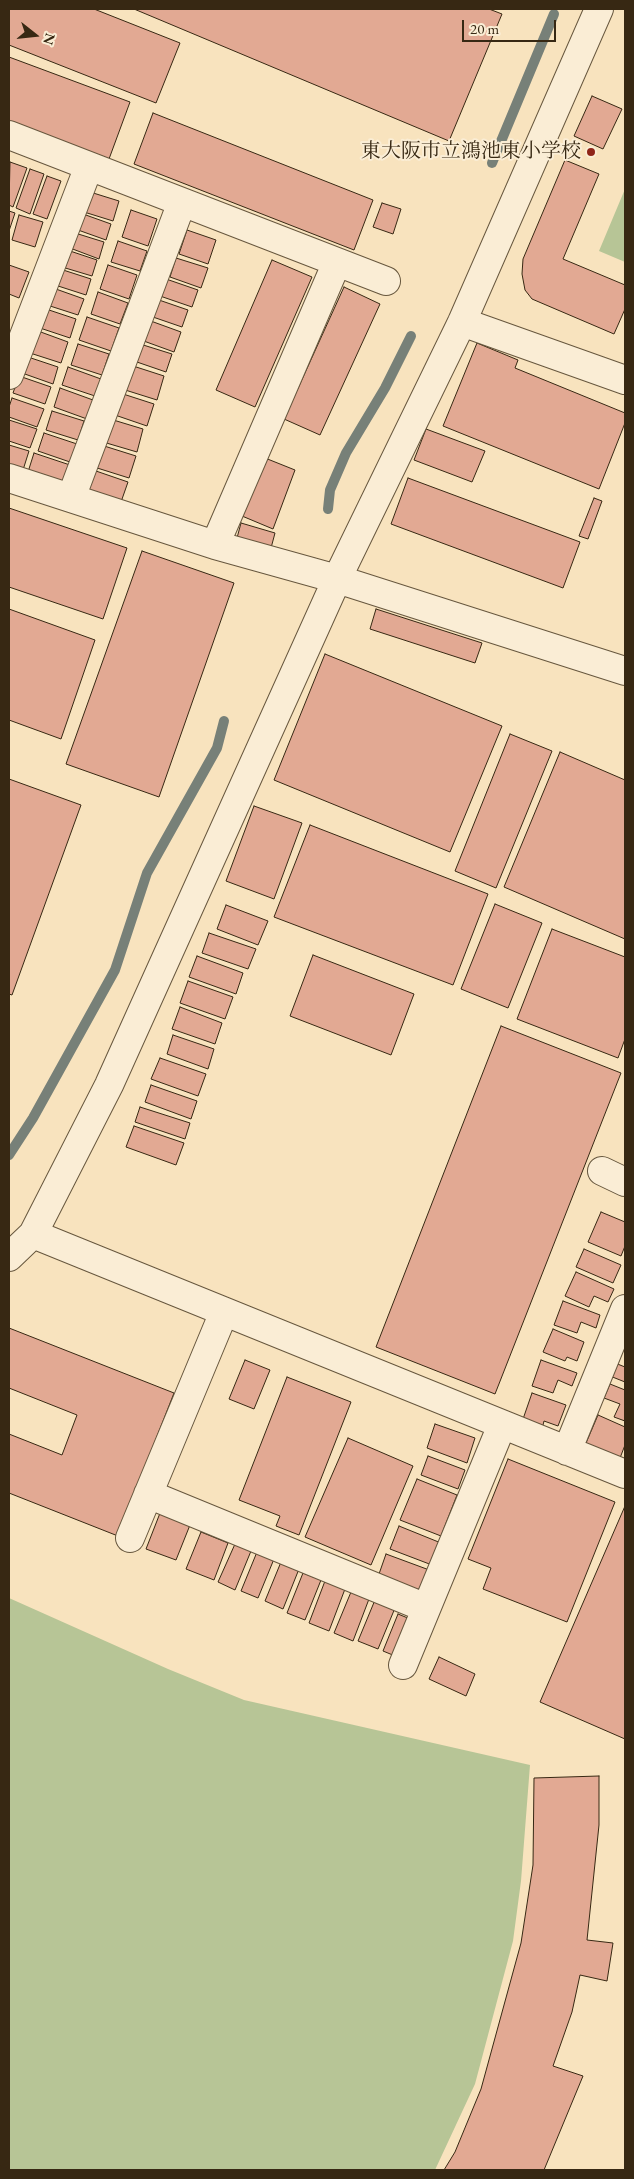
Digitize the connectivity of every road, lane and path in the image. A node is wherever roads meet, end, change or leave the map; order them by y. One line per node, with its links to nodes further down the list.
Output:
1 (599, 9): 7 (street)
2 (9, 135): 3 (street)
3 (89, 166): 4 (street); 8 (street)
4 (182, 202): 5 (street); 11 (street)
5 (337, 262): 6 (street); 12 (street)
6 (386, 281)
7 (462, 322): 9 (street); 13 (street)
8 (9, 375)
9 (625, 380)
10 (9, 478): 11 (street)
11 (71, 498): 12 (street)
12 (215, 544): 13 (street)
13 (337, 579): 14 (street); 15 (street)
14 (625, 671)
15 (33, 1234): 16 (street); 18 (street)
16 (9, 1257)
17 (625, 1309): 20 (street)
18 (224, 1312): 19 (street); 22 (street)
19 (502, 1425): 20 (street); 24 (street)
20 (567, 1451): 21 (street)
21 (625, 1474)
22 (148, 1494): 23 (street); 24 (street)
23 (130, 1538)
24 (426, 1608): 25 (street)
25 (403, 1665)

